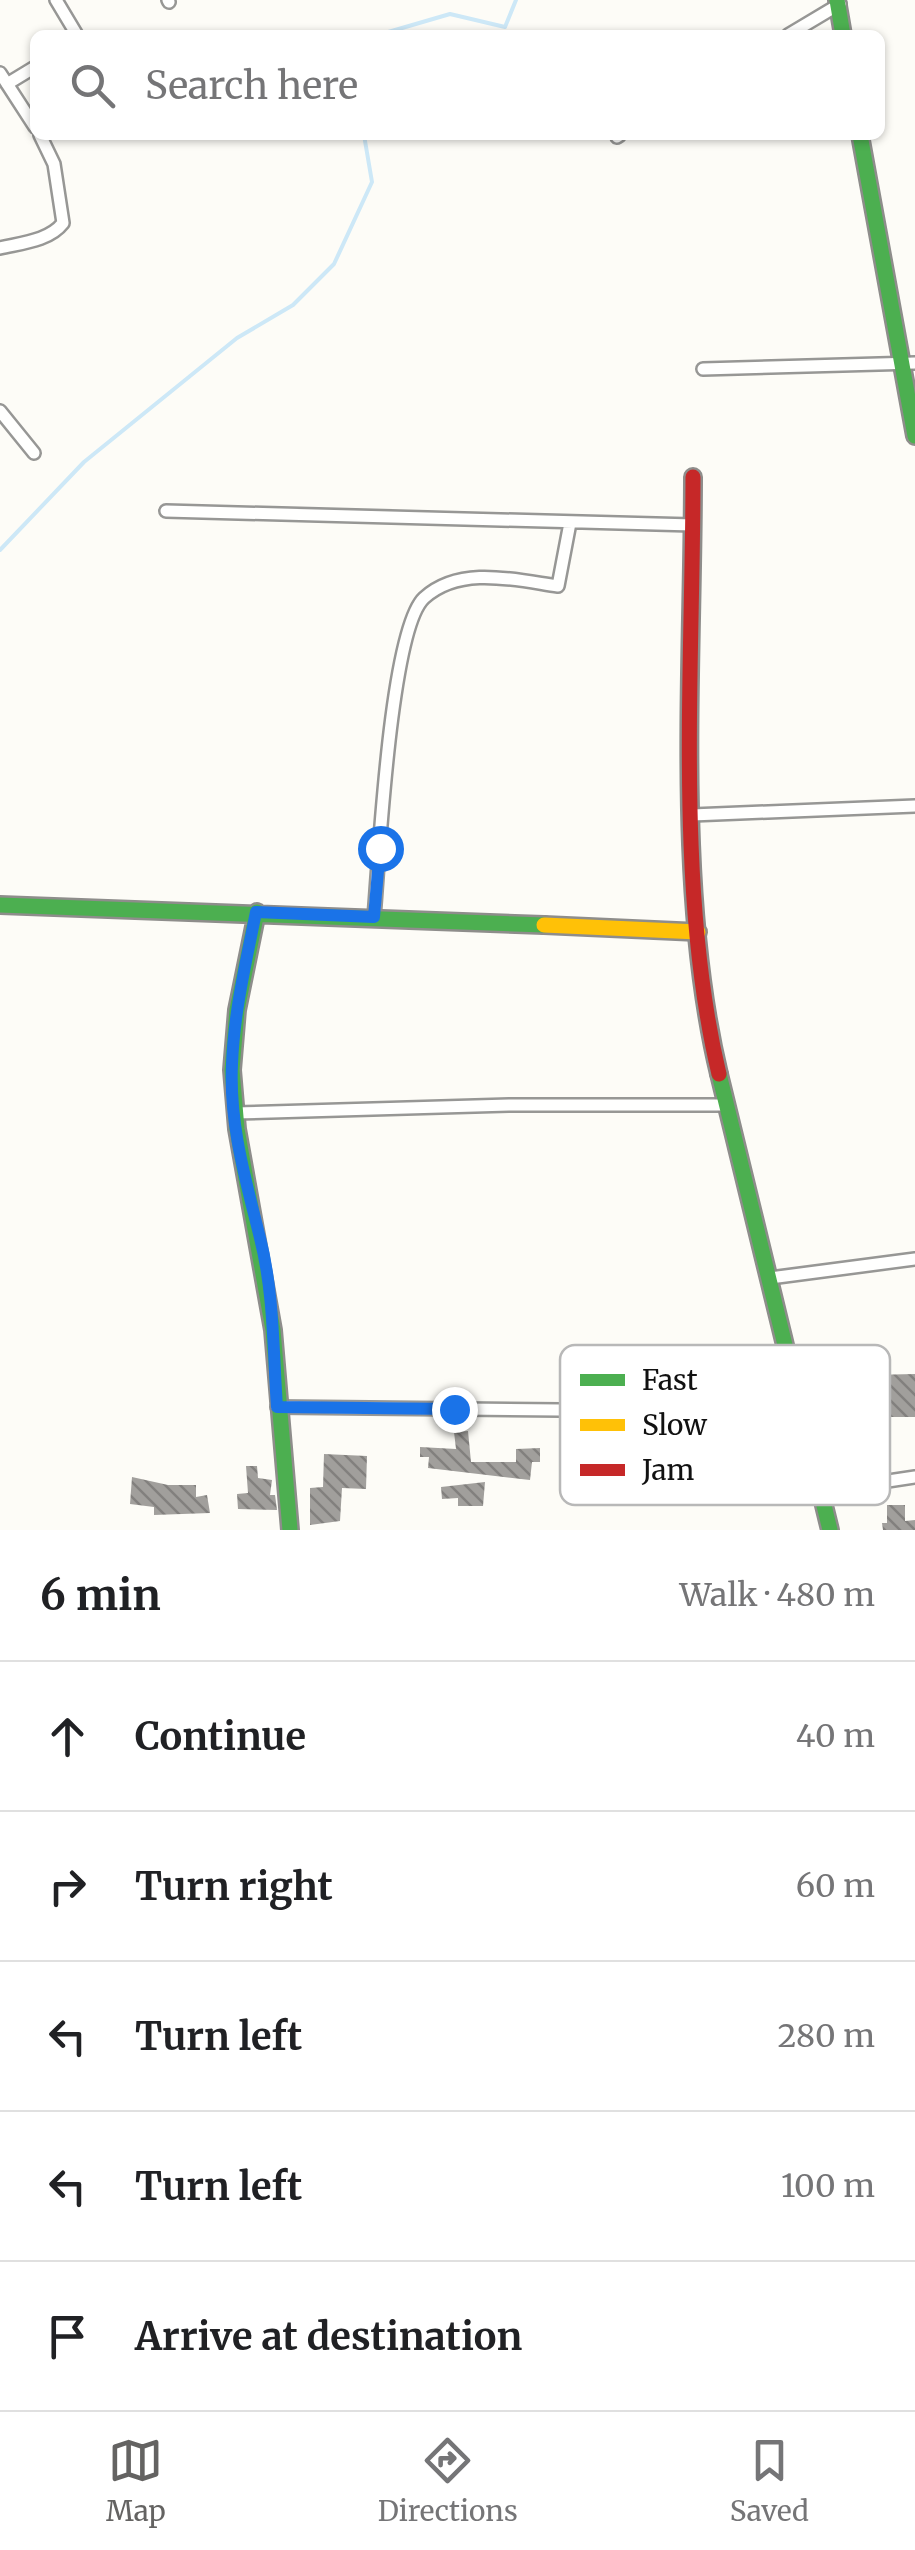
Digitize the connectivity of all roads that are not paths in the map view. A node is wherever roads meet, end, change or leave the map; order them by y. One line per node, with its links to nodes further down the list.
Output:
1 (56, 0): 3 (street)
2 (840, 2): 4 (street); 5 (street)
3 (74, 30)
4 (796, 30)
5 (843, 30)
6 (30, 69): 7 (street)
7 (4, 78): 8 (street)
8 (30, 118)
9 (42, 140): 11 (street)
10 (861, 140): 12 (street)
11 (0, 248)
12 (907, 363): 13 (street); 15 (street)
13 (703, 369)
14 (0, 411): 16 (street)
15 (915, 436)
16 (34, 453)
17 (693, 477): 20 (street)
18 (166, 511): 19 (street)
19 (570, 523): 20 (street); 25 (street)
20 (693, 525): 22 (street)
21 (915, 806): 22 (street)
22 (692, 815): 26 (street)
23 (0, 905): 24 (street)
24 (256, 912): 25 (street); 28 (street)
25 (374, 917): 26 (street)
26 (698, 932): 27 (street)
27 (727, 1105): 28 (street); 30 (street)
28 (235, 1114): 32 (street)
29 (915, 1259): 30 (street)
30 (770, 1278): 31 (street)
31 (786, 1345)
32 (277, 1407): 33 (street); 37 (street)
33 (560, 1410)
34 (915, 1477): 35 (street)
35 (890, 1481)
36 (825, 1505): 38 (street)
37 (290, 1530)
38 (830, 1530)

